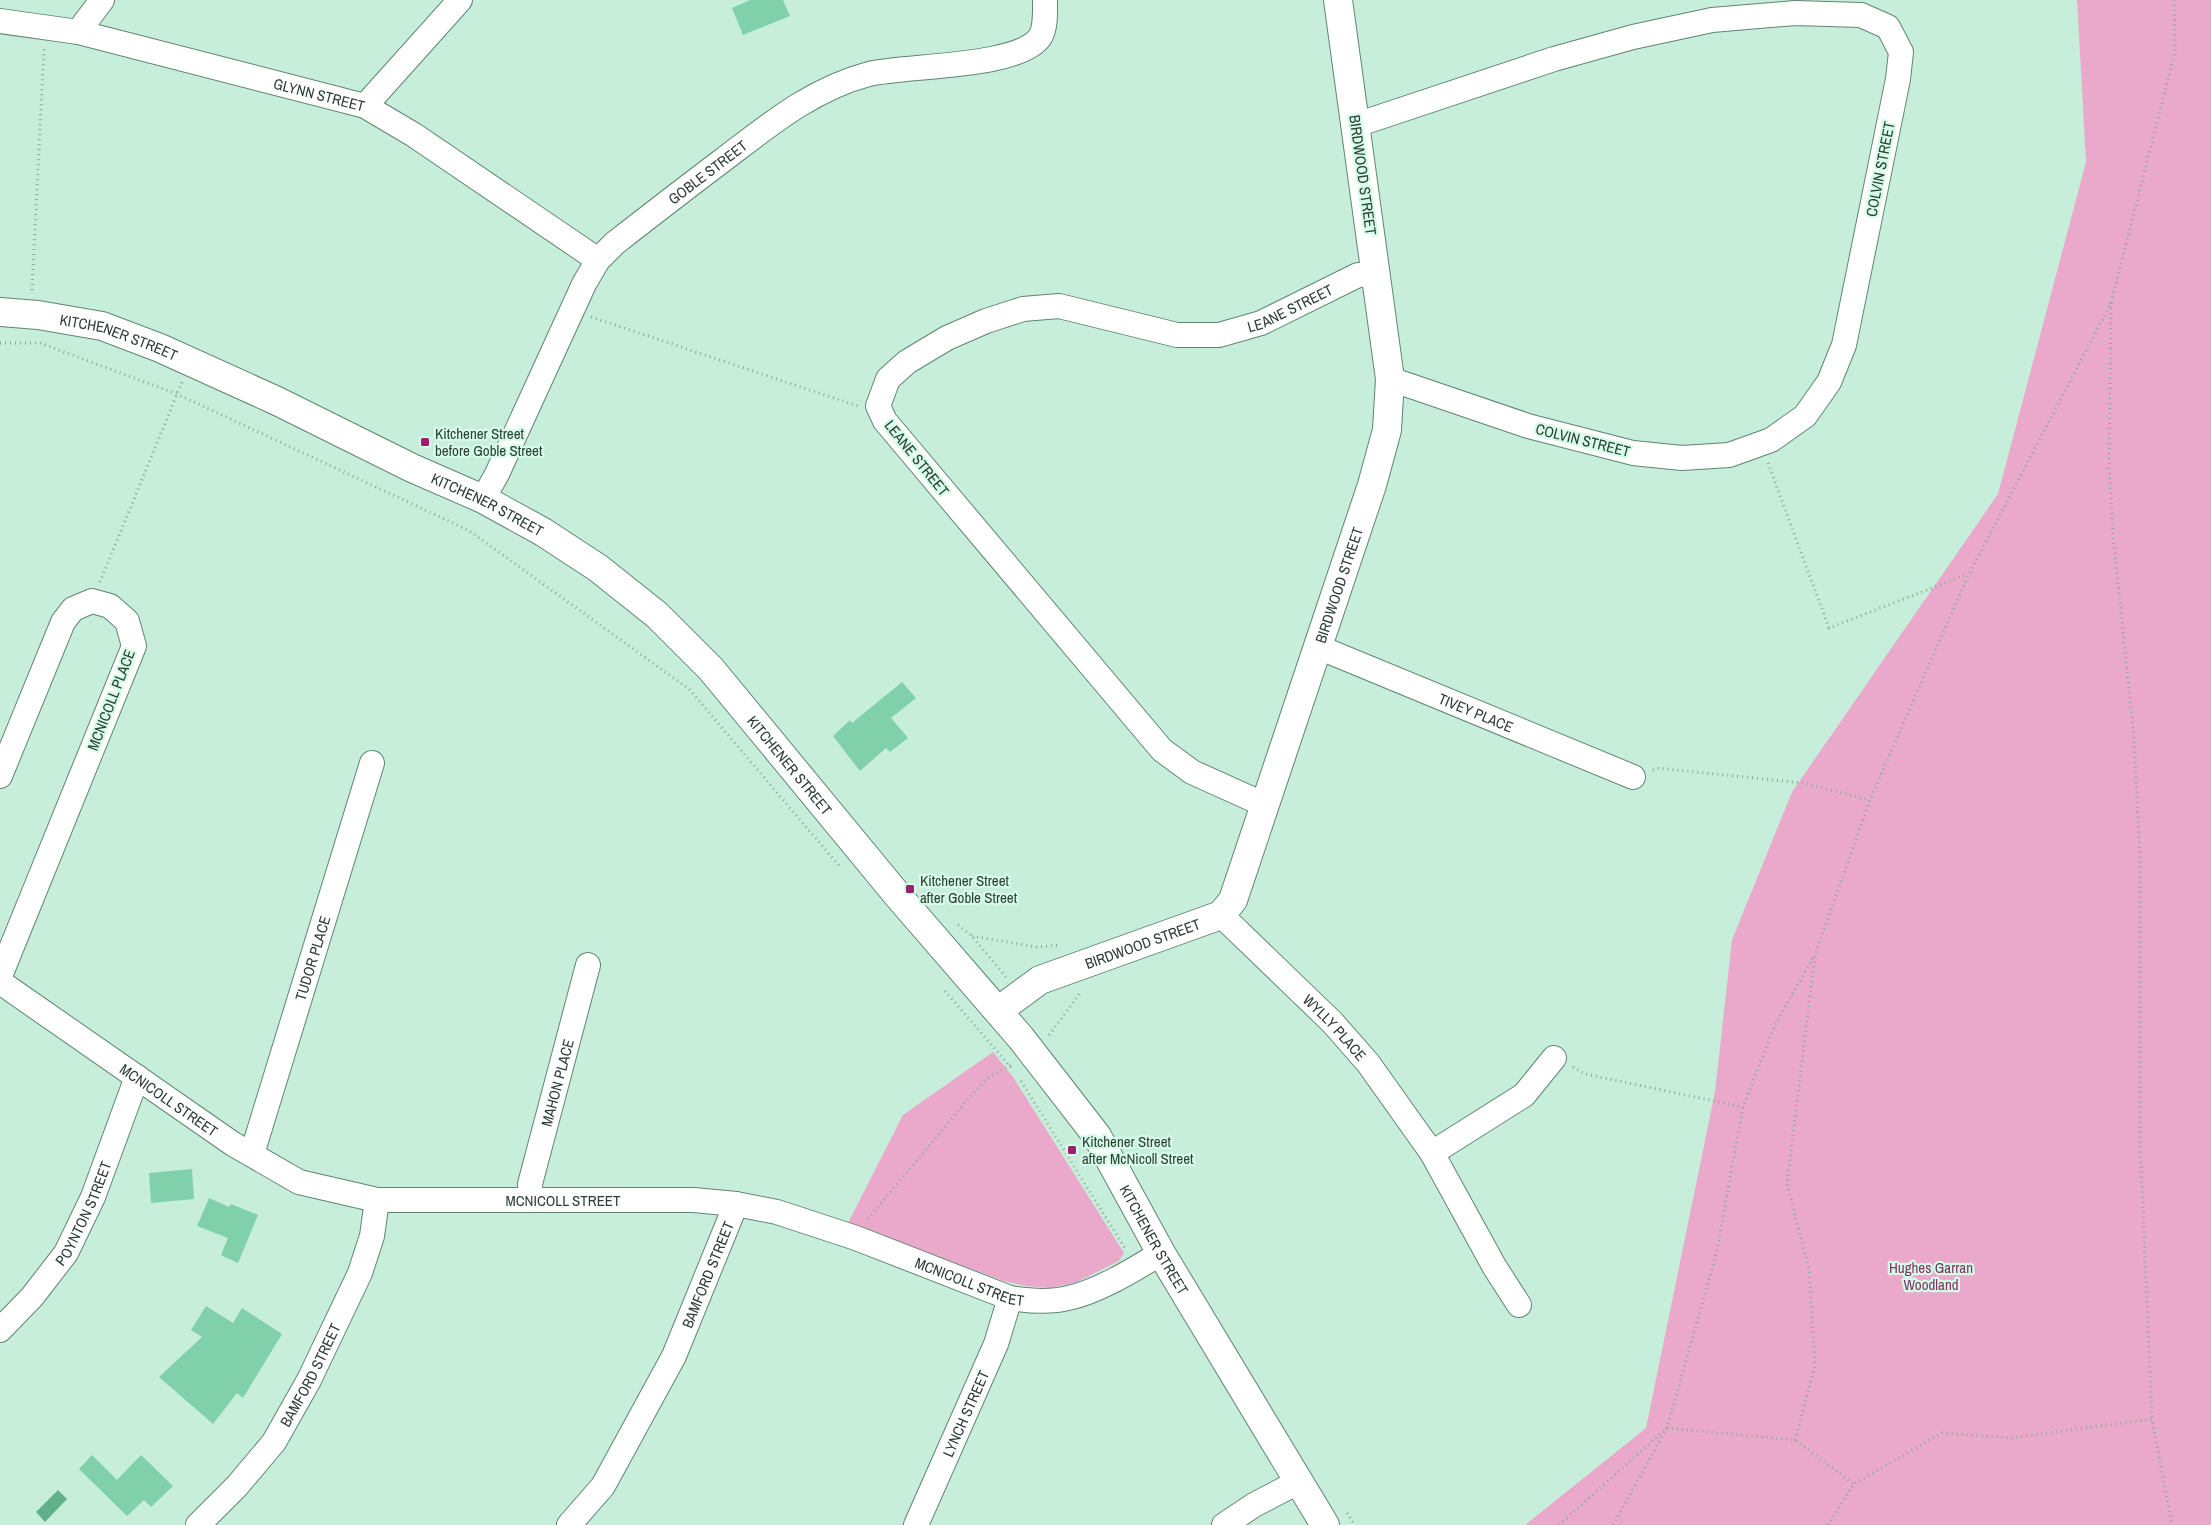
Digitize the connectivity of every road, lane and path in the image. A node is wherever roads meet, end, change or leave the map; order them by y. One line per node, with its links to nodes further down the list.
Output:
1 (102, 0): 7 (street)
2 (460, 0): 9 (street)
3 (1044, 0): 11 (street, GOBLE STREET)
4 (1338, 0): 10 (street, BIRDWOOD STREET)
5 (2174, 0): 14 (path)
6 (0, 21): 7 (street, GLYNN STREET)
7 (78, 32): 9 (street, GLYNN STREET)
8 (44, 48): 13 (path)
9 (365, 106): 11 (street, GLYNN STREET)
10 (1356, 126): 12 (street, BIRDWOOD STREET); 22 (street, COLVIN STREET)
11 (598, 260): 15 (street, GOBLE STREET)
12 (1376, 274): 19 (street, BIRDWOOD STREET); 21 (street, LEANE STREET)
13 (32, 294)
14 (2111, 303): 24 (path); 63 (path)
15 (572, 310): 21 (path); 23 (street, GOBLE STREET)
16 (0, 312): 18 (street, KITCHENER STREET)
17 (0, 343): 20 (path)
18 (190, 361): 20 (path); 23 (street, KITCHENER STREET)
19 (1390, 379): 22 (street, COLVIN STREET); 26 (street, BIRDWOOD STREET)
20 (177, 394): 25 (path); 32 (path)
21 (882, 414): 31 (street, LEANE STREET)
22 (1761, 444): 24 (path)
23 (484, 499): 43 (street, KITCHENER STREET)
24 (1969, 574): 30 (path)
25 (92, 600): 28 (street); 39 (street, MCNICOLL PLACE)
26 (1318, 647): 29 (street, TIVEY PLACE); 31 (street, BIRDWOOD STREET)
27 (372, 763): 53 (street, TUDOR PLACE)
28 (0, 776)
29 (1633, 777): 30 (path)
30 (1870, 800): 37 (path)
31 (1265, 805): 33 (street, BIRDWOOD STREET)
32 (843, 870)
33 (1221, 915): 42 (street, BIRDWOOD STREET); 52 (street, WYLLY PLACE)
34 (951, 920): 35 (path)
35 (972, 936): 36 (path); 42 (path)
36 (1066, 945)
37 (1814, 954): 51 (path); 65 (path)
38 (588, 965): 55 (street, MAHON PLACE)
39 (0, 976)
40 (0, 982): 49 (street, MCNICOLL STREET)
41 (939, 983): 47 (path)
42 (1020, 993): 43 (street, BIRDWOOD STREET)
43 (998, 1011): 59 (street, KITCHENER STREET)
44 (1043, 1029): 45 (path)
45 (1053, 1044)
46 (1554, 1058): 51 (path); 52 (street)
47 (1009, 1066): 48 (path); 57 (path)
48 (1014, 1072)
49 (137, 1077): 53 (street, MCNICOLL STREET); 62 (street, POYNTON STREET)
50 (1019, 1077): 58 (path)
51 (1742, 1107): 64 (path)
52 (1432, 1153): 61 (street, WYLLY PLACE)
53 (252, 1154): 54 (street, MCNICOLL STREET)
54 (378, 1200): 55 (street, MCNICOLL STREET); 68 (street, BAMFORD STREET)
55 (531, 1200): 56 (street, MCNICOLL STREET)
56 (736, 1204): 57 (street, MCNICOLL STREET); 69 (street, BAMFORD STREET)
57 (856, 1238): 60 (street, MCNICOLL STREET)
58 (1126, 1249)
59 (1162, 1253): 60 (street, MCNICOLL STREET); 66 (street, KITCHENER STREET)
60 (1010, 1298): 70 (street, LYNCH STREET)
61 (1519, 1305)
62 (0, 1330)
63 (2152, 1419): 67 (path); 76 (path)
64 (1667, 1428): 65 (path); 73 (path); 74 (path)
65 (1795, 1440): 67 (path)
66 (1298, 1482): 71 (street); 72 (street, KITCHENER STREET)
67 (1854, 1484): 75 (path)
68 (198, 1525)
69 (568, 1525)
70 (916, 1525)
71 (1224, 1525)
72 (1325, 1525)
73 (1559, 1525)
74 (1613, 1525)
75 (1828, 1525)
76 (2172, 1525)

